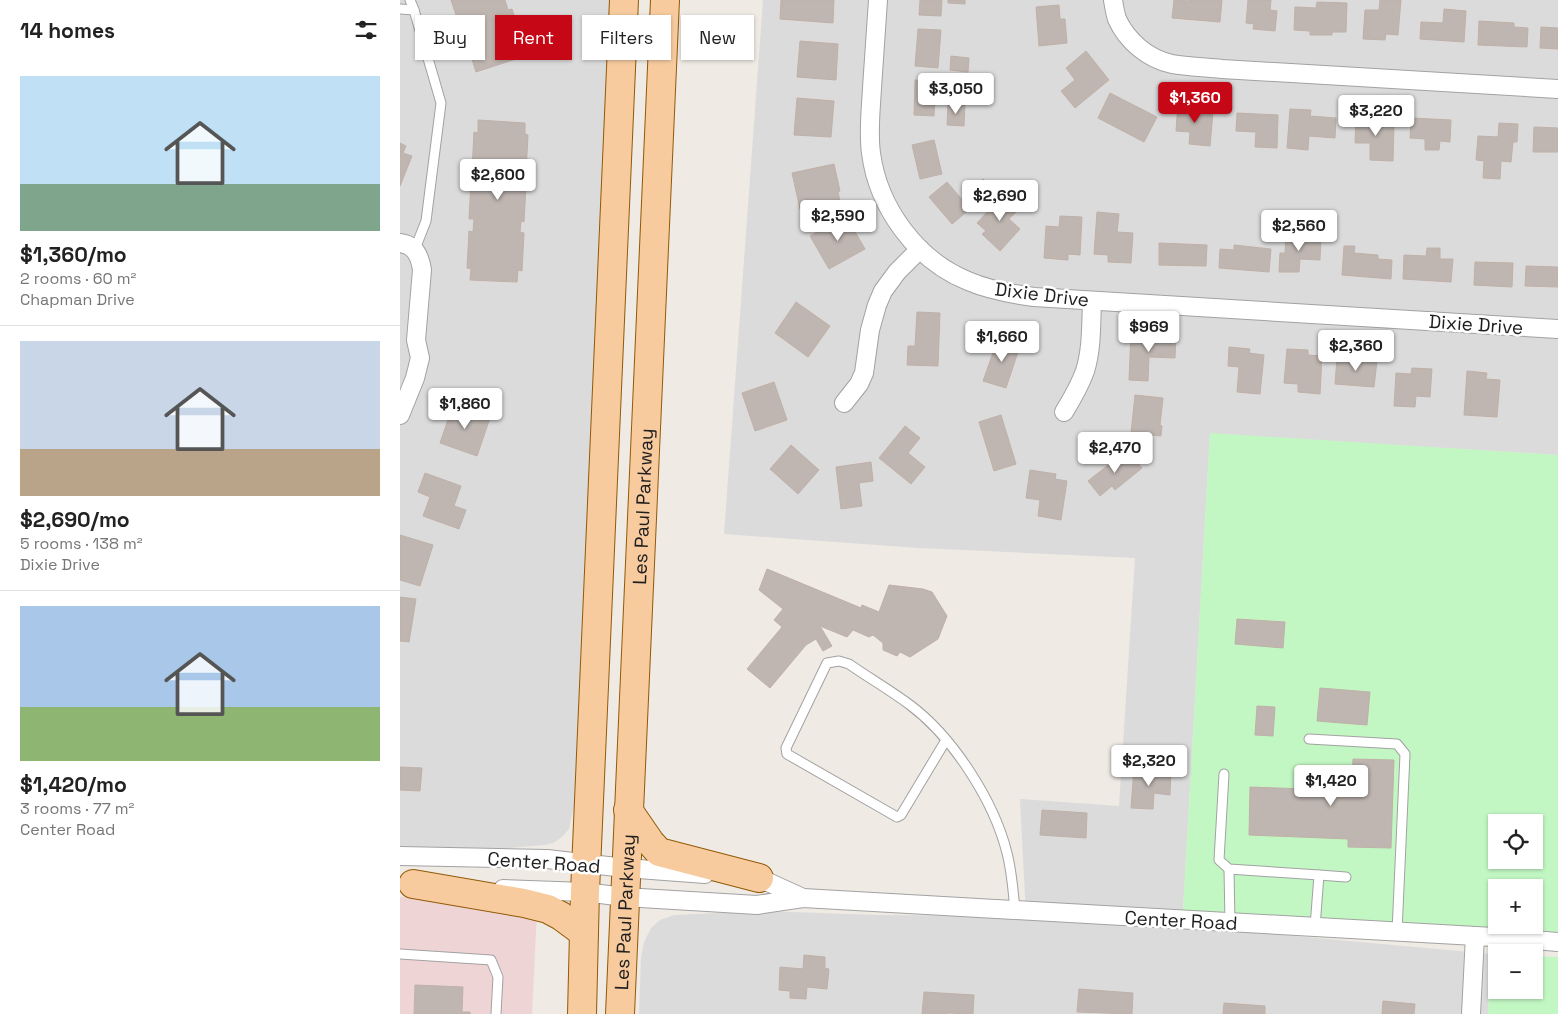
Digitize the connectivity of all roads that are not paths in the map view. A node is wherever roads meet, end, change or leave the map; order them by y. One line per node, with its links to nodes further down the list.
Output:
1 (410, 0): 7 (lane)
2 (624, 0): 21 (main road, Les Paul Parkway)
3 (665, 0): 19 (main road, Les Paul Parkway)
4 (878, 0): 10 (street, Dixie Drive)
5 (1113, 0): 8 (street)
6 (400, 9): 7 (lane)
7 (414, 10): 9 (lane)
8 (1558, 89)
9 (407, 246): 15 (street)
10 (920, 249): 11 (street, Dixie Drive); 13 (street)
11 (1092, 301): 12 (street, Dixie Drive); 14 (street)
12 (1558, 329)
13 (844, 403)
14 (1064, 412)
15 (400, 415)
16 (1309, 739): 33 (lane)
17 (946, 740): 17 (lane); 30 (lane)
18 (1224, 774): 22 (lane)
19 (628, 810): 21 (main road, Les Paul Parkway); 25 (main road)
20 (400, 856): 21 (street, Center Road)
21 (606, 866): 25 (street, Center Road); 27 (main road, Les Paul Parkway); 28 (main road, Les Paul Parkway); 28 (main road)
22 (1229, 869): 23 (lane); 31 (lane)
23 (1319, 875): 24 (lane); 32 (lane)
24 (1346, 877)
25 (759, 878): 29 (street, Center Road)
26 (407, 884): 27 (street, Center Road); 34 (main road)
27 (585, 892): 28 (street, Center Road); 34 (main road, Les Paul Parkway)
28 (618, 896): 29 (street, Center Road); 40 (main road); 41 (main road, Les Paul Parkway)
29 (803, 898): 30 (street, Center Road)
30 (1015, 910): 31 (street, Center Road)
31 (1230, 922): 32 (street, Center Road)
32 (1315, 927): 33 (street, Center Road)
33 (1397, 932): 35 (street, Center Road)
34 (584, 934): 39 (main road, Les Paul Parkway)
35 (1475, 936): 36 (street, Center Road); 42 (street)
36 (1558, 942)
37 (400, 954): 38 (lane)
38 (496, 1014)
39 (582, 1014)
40 (608, 1014)
41 (620, 1014)
42 (1471, 1014)

